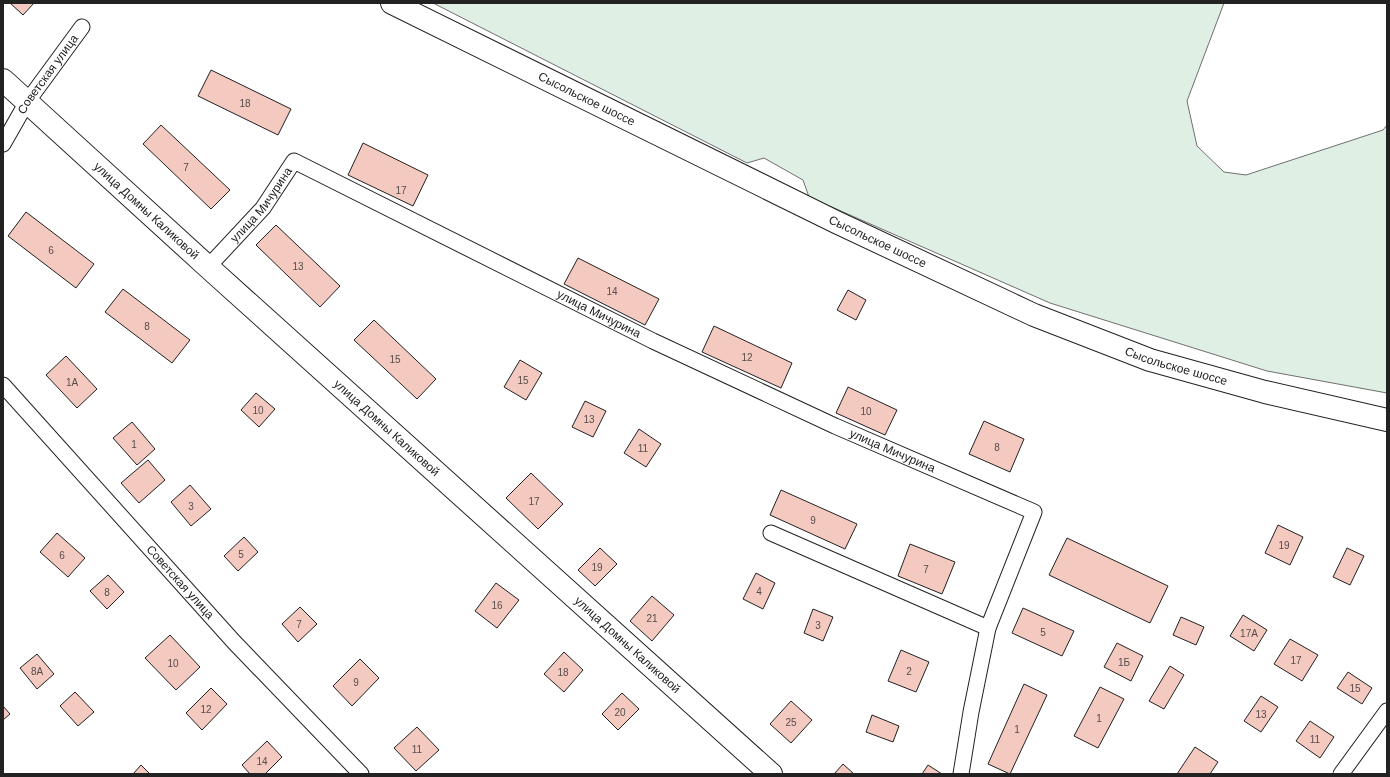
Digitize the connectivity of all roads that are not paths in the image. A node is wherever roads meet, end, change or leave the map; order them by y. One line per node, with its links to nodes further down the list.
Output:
1 (392, 3): 8 (main road, Сысольское шоссе)
2 (82, 27): 4 (street, Советская улица)
3 (3, 80): 4 (main road, улица Домны Каликовой)
4 (27, 102): 5 (street, Советская улица); 6 (main road, улица Домны Каликовой)
5 (3, 144)
6 (208, 267): 10 (street, улица Мичурина); 13 (main road, улица Домны Каликовой)
7 (3, 386): 12 (street, Советская улица)
8 (1387, 420)
9 (771, 533): 10 (street)
10 (988, 628): 14 (street)
11 (1387, 711): 15 (street)
12 (361, 774)
13 (771, 774)
14 (961, 774)
15 (1342, 774)

